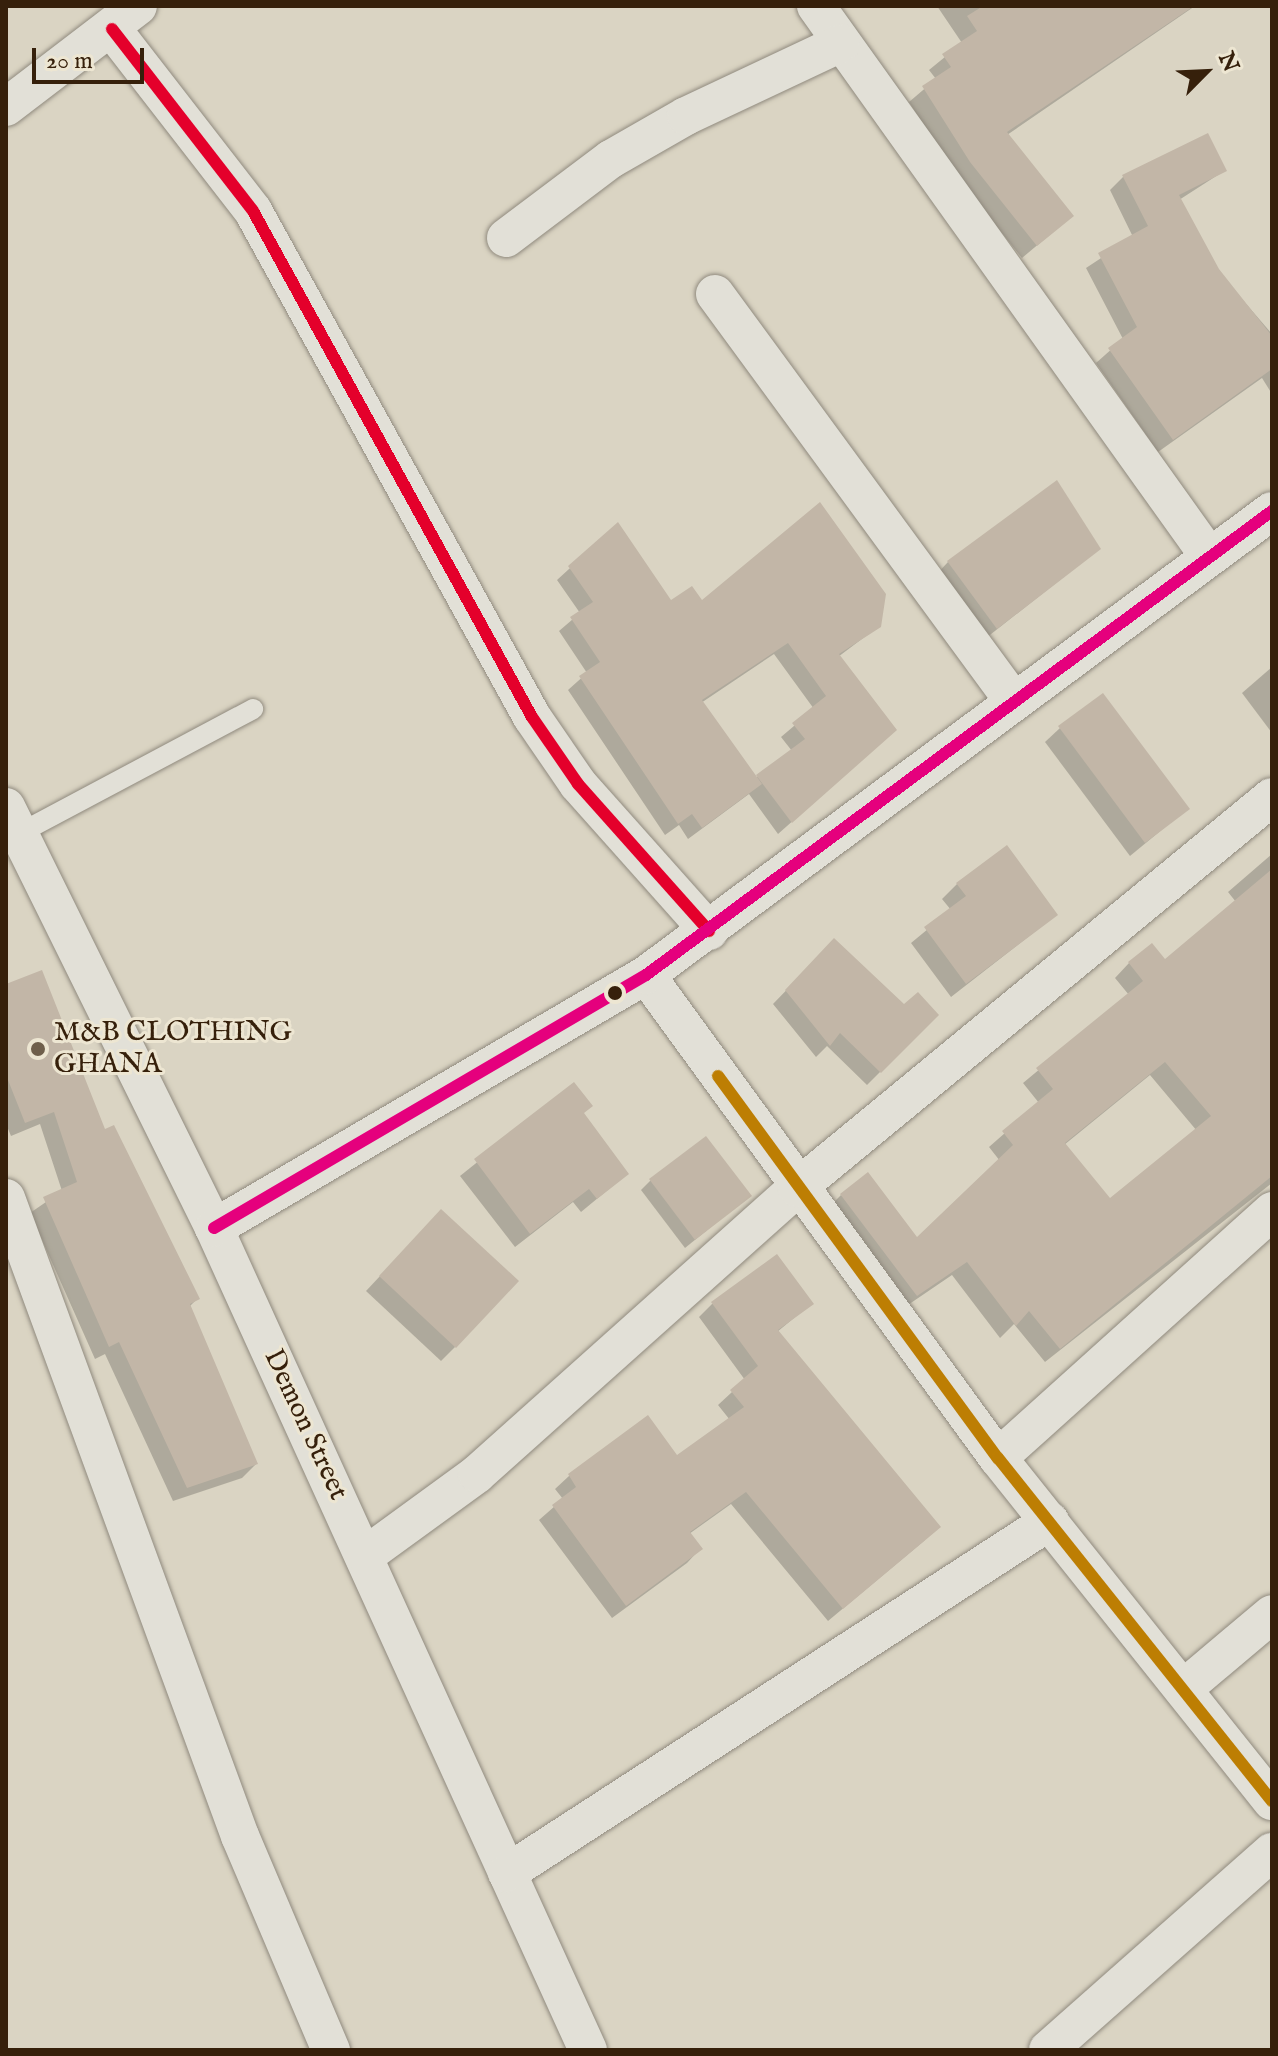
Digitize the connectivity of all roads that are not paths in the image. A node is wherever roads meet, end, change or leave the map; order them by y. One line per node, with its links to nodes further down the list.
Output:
1 (816, 6): 3 (street)
2 (125, 18): 4 (street); 14 (street)
3 (841, 43): 5 (street); 8 (street)
4 (6, 107)
5 (506, 238)
6 (715, 294): 9 (street)
7 (1272, 511): 8 (street)
8 (1208, 555): 9 (street)
9 (1012, 699): 14 (street)
10 (253, 709): 12 (lane)
11 (1272, 797): 16 (street)
12 (13, 820): 13 (street, Demon Street)
13 (22, 871): 19 (street, Demon Street)
14 (709, 931): 15 (street)
15 (646, 975): 16 (street); 19 (street)
16 (797, 1188): 20 (street); 22 (street)
17 (6, 1198): 28 (street)
18 (1272, 1211): 20 (street)
19 (214, 1228): 22 (street, Demon Street)
20 (998, 1458): 21 (street)
21 (1050, 1521): 24 (street); 27 (street)
22 (366, 1555): 27 (street, Demon Street)
23 (1272, 1614): 24 (street)
24 (1183, 1689): 25 (street)
25 (1272, 1801)
26 (1272, 1852): 30 (street)
27 (507, 1873): 29 (street, Demon Street)
28 (331, 2050)
29 (588, 2050)
30 (1048, 2050)

